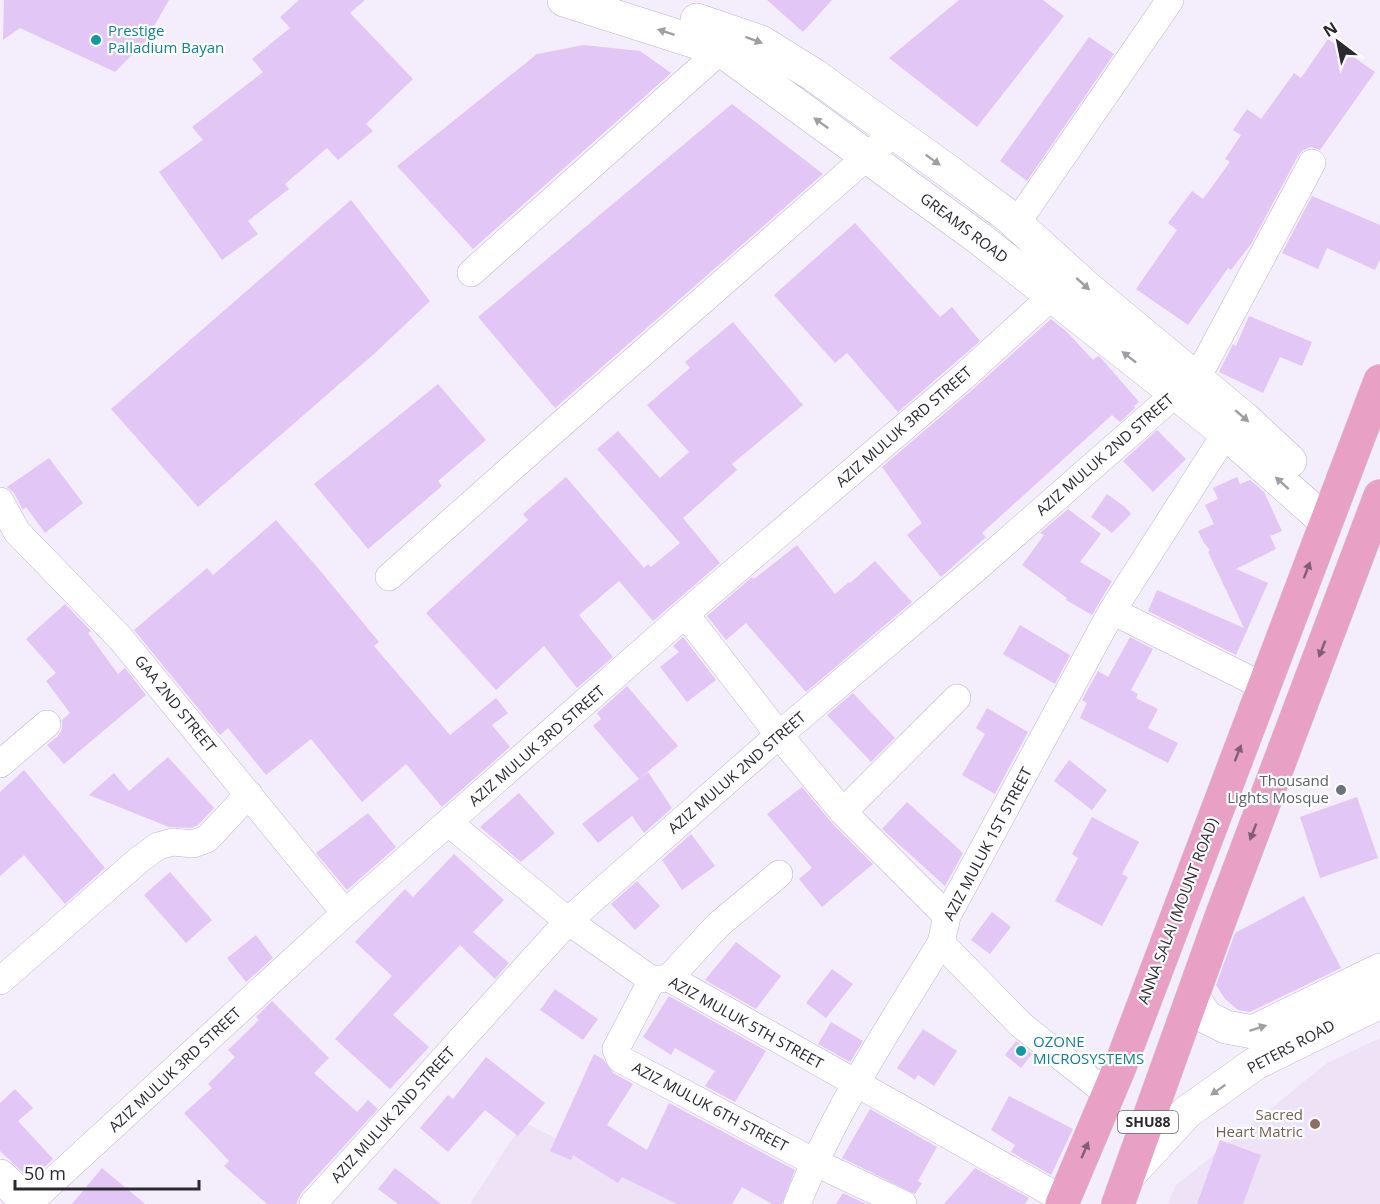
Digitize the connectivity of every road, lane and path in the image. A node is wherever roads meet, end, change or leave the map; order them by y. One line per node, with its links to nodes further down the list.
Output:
1 (564, 0): 4 (street, GREAMS ROAD, one-way to 1)
2 (639, 0): 5 (street, GREAMS ROAD, one-way to 5)
3 (1170, 0): 8 (street)
4 (721, 50): 6 (street, GREAMS ROAD, one-way to 4); 9 (street)
5 (895, 132): 6 (street); 8 (street, GREAMS ROAD, one-way to 8)
6 (869, 157): 10 (street, GREAMS ROAD); 18 (street)
7 (1312, 163): 12 (street)
8 (1016, 224): 12 (street, GREAMS ROAD, one-way to 12)
9 (471, 273)
10 (1052, 296): 12 (street, GREAMS ROAD, one-way to 10); 20 (street, AZIZ MULUK 3RD STREET)
11 (1380, 381): 16 (main road, ANNA SALAI (MOUNT ROAD) / SHU88)
12 (1186, 386): 13 (street, GREAMS ROAD); 16 (street, GREAMS ROAD, one-way to 16); 24 (street, AZIZ MULUK 2ND STREET)
13 (1226, 433): 16 (street, GREAMS ROAD, one-way to 13); 19 (street, AZIZ MULUK 1ST STREET)
14 (1380, 496): 37 (main road, SHU88, one-way to 37)
15 (0, 501): 17 (street, GAA 2ND STREET)
16 (1329, 511): 21 (main road, ANNA SALAI (MOUNT ROAD) / SHU88, one-way to 16)
17 (8, 538): 26 (street, GAA 2ND STREET)
18 (389, 577)
19 (1112, 611): 21 (street); 31 (street, AZIZ MULUK 1ST STREET)
20 (686, 615): 24 (street); 28 (street, AZIZ MULUK 3RD STREET)
21 (1263, 686): 40 (main road, ANNA SALAI (MOUNT ROAD) / SHU88, one-way to 21)
22 (957, 698): 27 (street)
23 (47, 724): 25 (street)
24 (779, 735): 27 (street); 32 (street, AZIZ MULUK 2ND STREET)
25 (0, 764)
26 (249, 794): 30 (street, GAA 2ND STREET); 36 (street)
27 (843, 812): 31 (street)
28 (449, 824): 30 (street, AZIZ MULUK 3RD STREET); 32 (street, AZIZ MULUK 5TH STREET)
29 (779, 874): 35 (street, AZIZ MULUK 6TH STREET)
30 (345, 913): 45 (street, AZIZ MULUK 3RD STREET)
31 (947, 916): 33 (street, AZIZ MULUK 1ST STREET)
32 (568, 921): 35 (street, AZIZ MULUK 5TH STREET); 46 (street, AZIZ MULUK 2ND STREET)
33 (941, 943): 39 (street, AZIZ MULUK 1ST STREET); 40 (street)
34 (1380, 970): 37 (street, PETERS ROAD, one-way to 34)
35 (660, 979): 39 (street, AZIZ MULUK 5TH STREET); 41 (street, AZIZ MULUK 6TH STREET)
36 (0, 981)
37 (1193, 997): 43 (main road, SHU88)
38 (1380, 1002): 43 (street, PETERS ROAD, one-way to 43)
39 (855, 1083): 41 (street, AZIZ MULUK 1ST STREET); 44 (street, AZIZ MULUK 5TH STREET)
40 (1109, 1095): 44 (main road, ANNA SALAI (MOUNT ROAD) / SHU88, one-way to 40)
41 (814, 1162): 47 (street, AZIZ MULUK 1ST STREET); 48 (street, AZIZ MULUK 6TH STREET)
42 (0, 1176): 45 (street)
43 (1124, 1190)
44 (1063, 1202)
45 (30, 1204)
46 (313, 1204)
47 (797, 1204)
48 (903, 1204)

